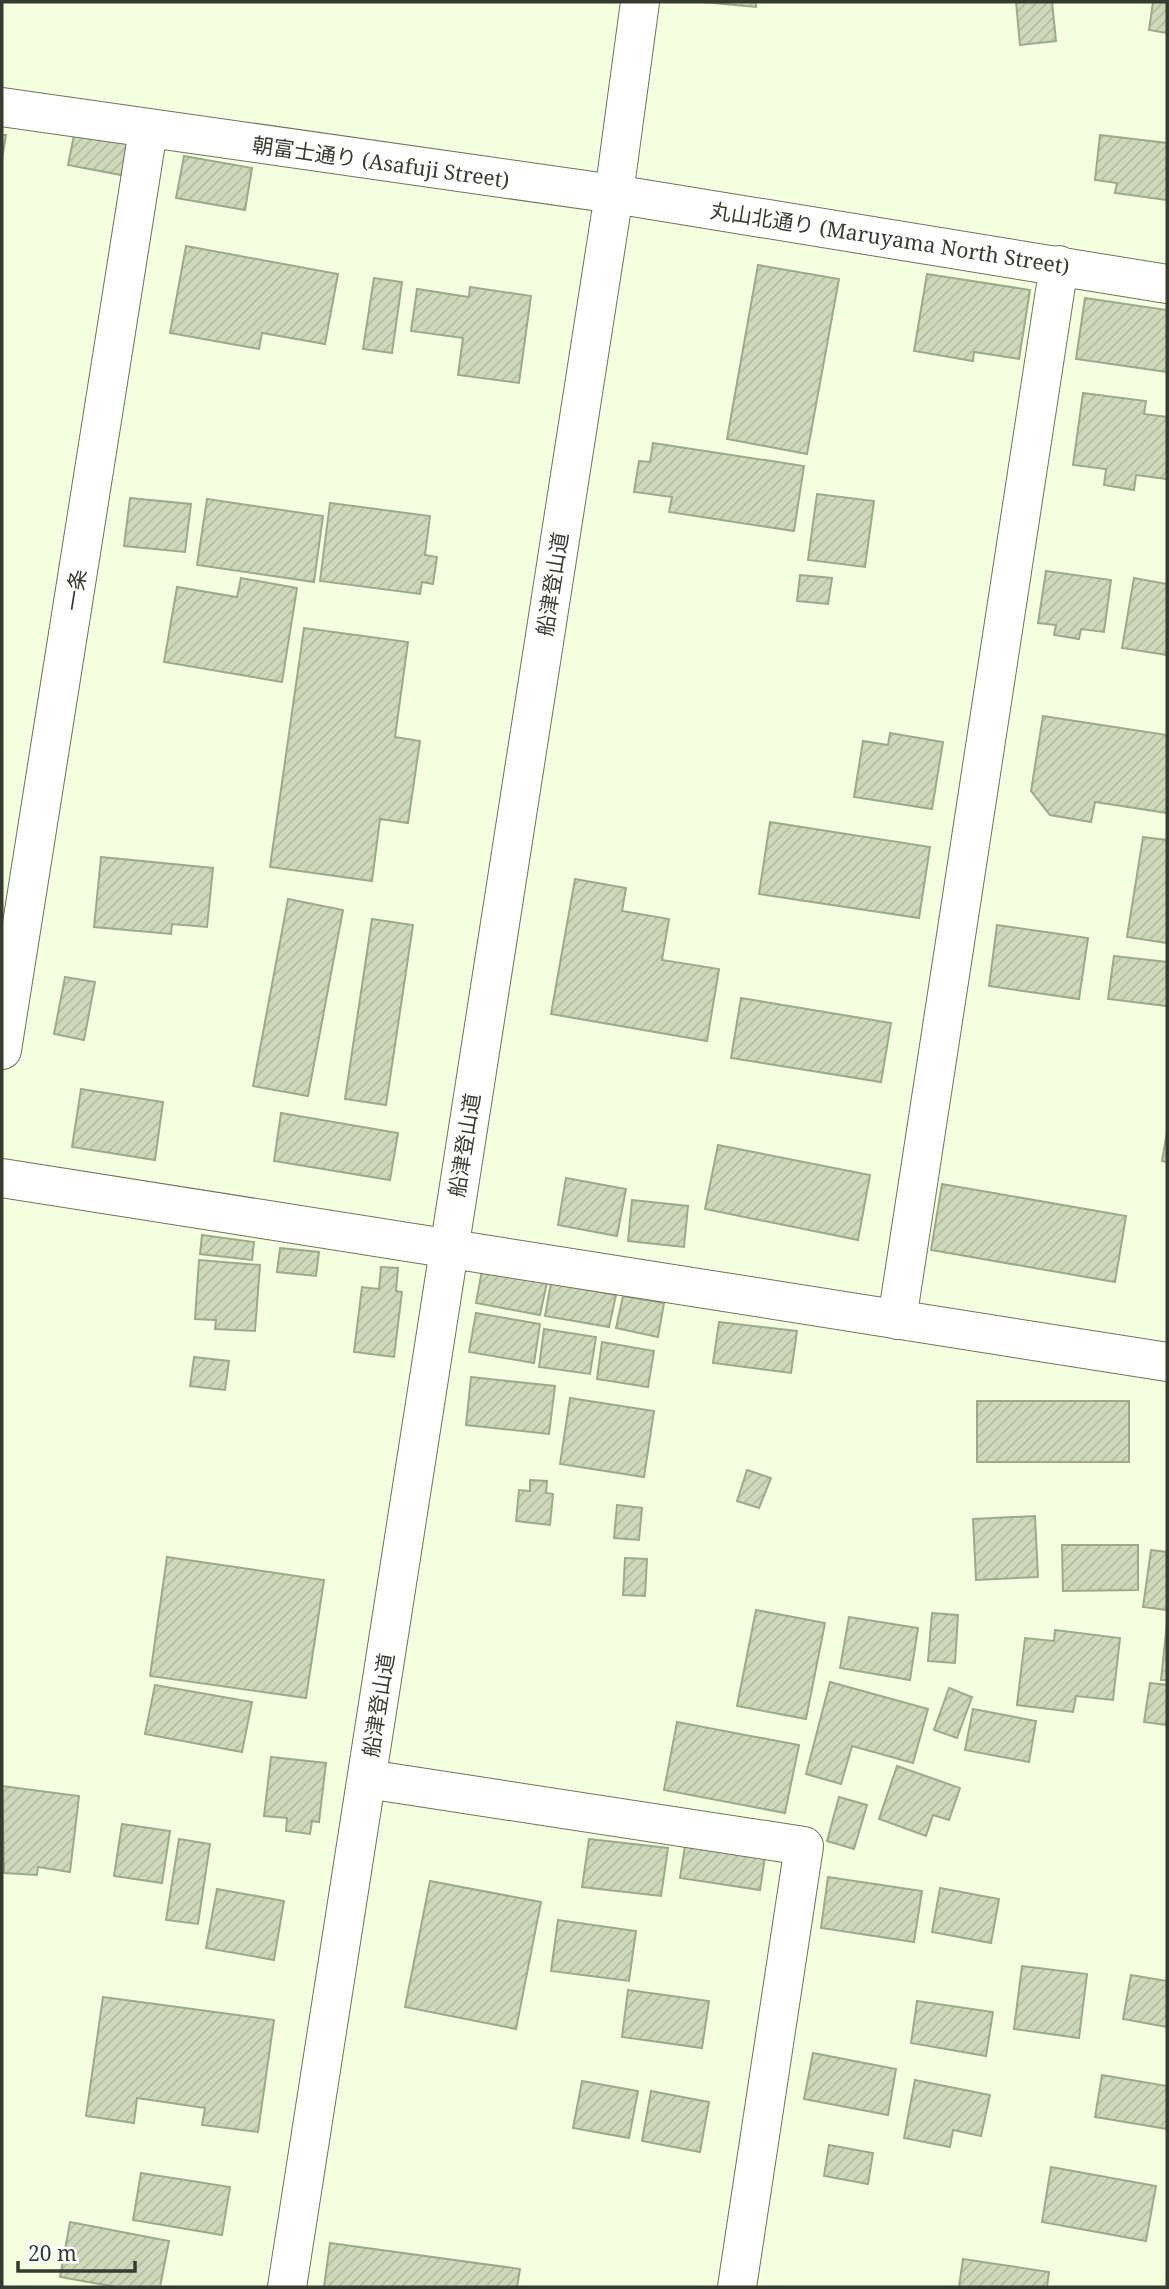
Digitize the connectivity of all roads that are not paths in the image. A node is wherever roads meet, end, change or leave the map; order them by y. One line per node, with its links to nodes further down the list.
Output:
1 (640, 2): 4 (street, 船津登山道)
2 (2, 107): 3 (street, 朝富士通り (Asafuji Street))
3 (148, 130): 4 (street, 朝富士通り (Asafuji Street)); 7 (street, 一条)
4 (614, 194): 5 (street, 丸山北通り (Maruyama North Street)); 9 (street, 船津登山道)
5 (1059, 265): 6 (street, 丸山北通り (Maruyama North Street)); 10 (street)
6 (1167, 284)
7 (2, 1050)
8 (2, 1178): 9 (street)
9 (448, 1247): 10 (street); 12 (street, 船津登山道)
10 (897, 1320): 11 (street)
11 (1167, 1362)
12 (367, 1779): 13 (street, 船津登山道); 14 (street)
13 (288, 2287)
14 (737, 2287)

